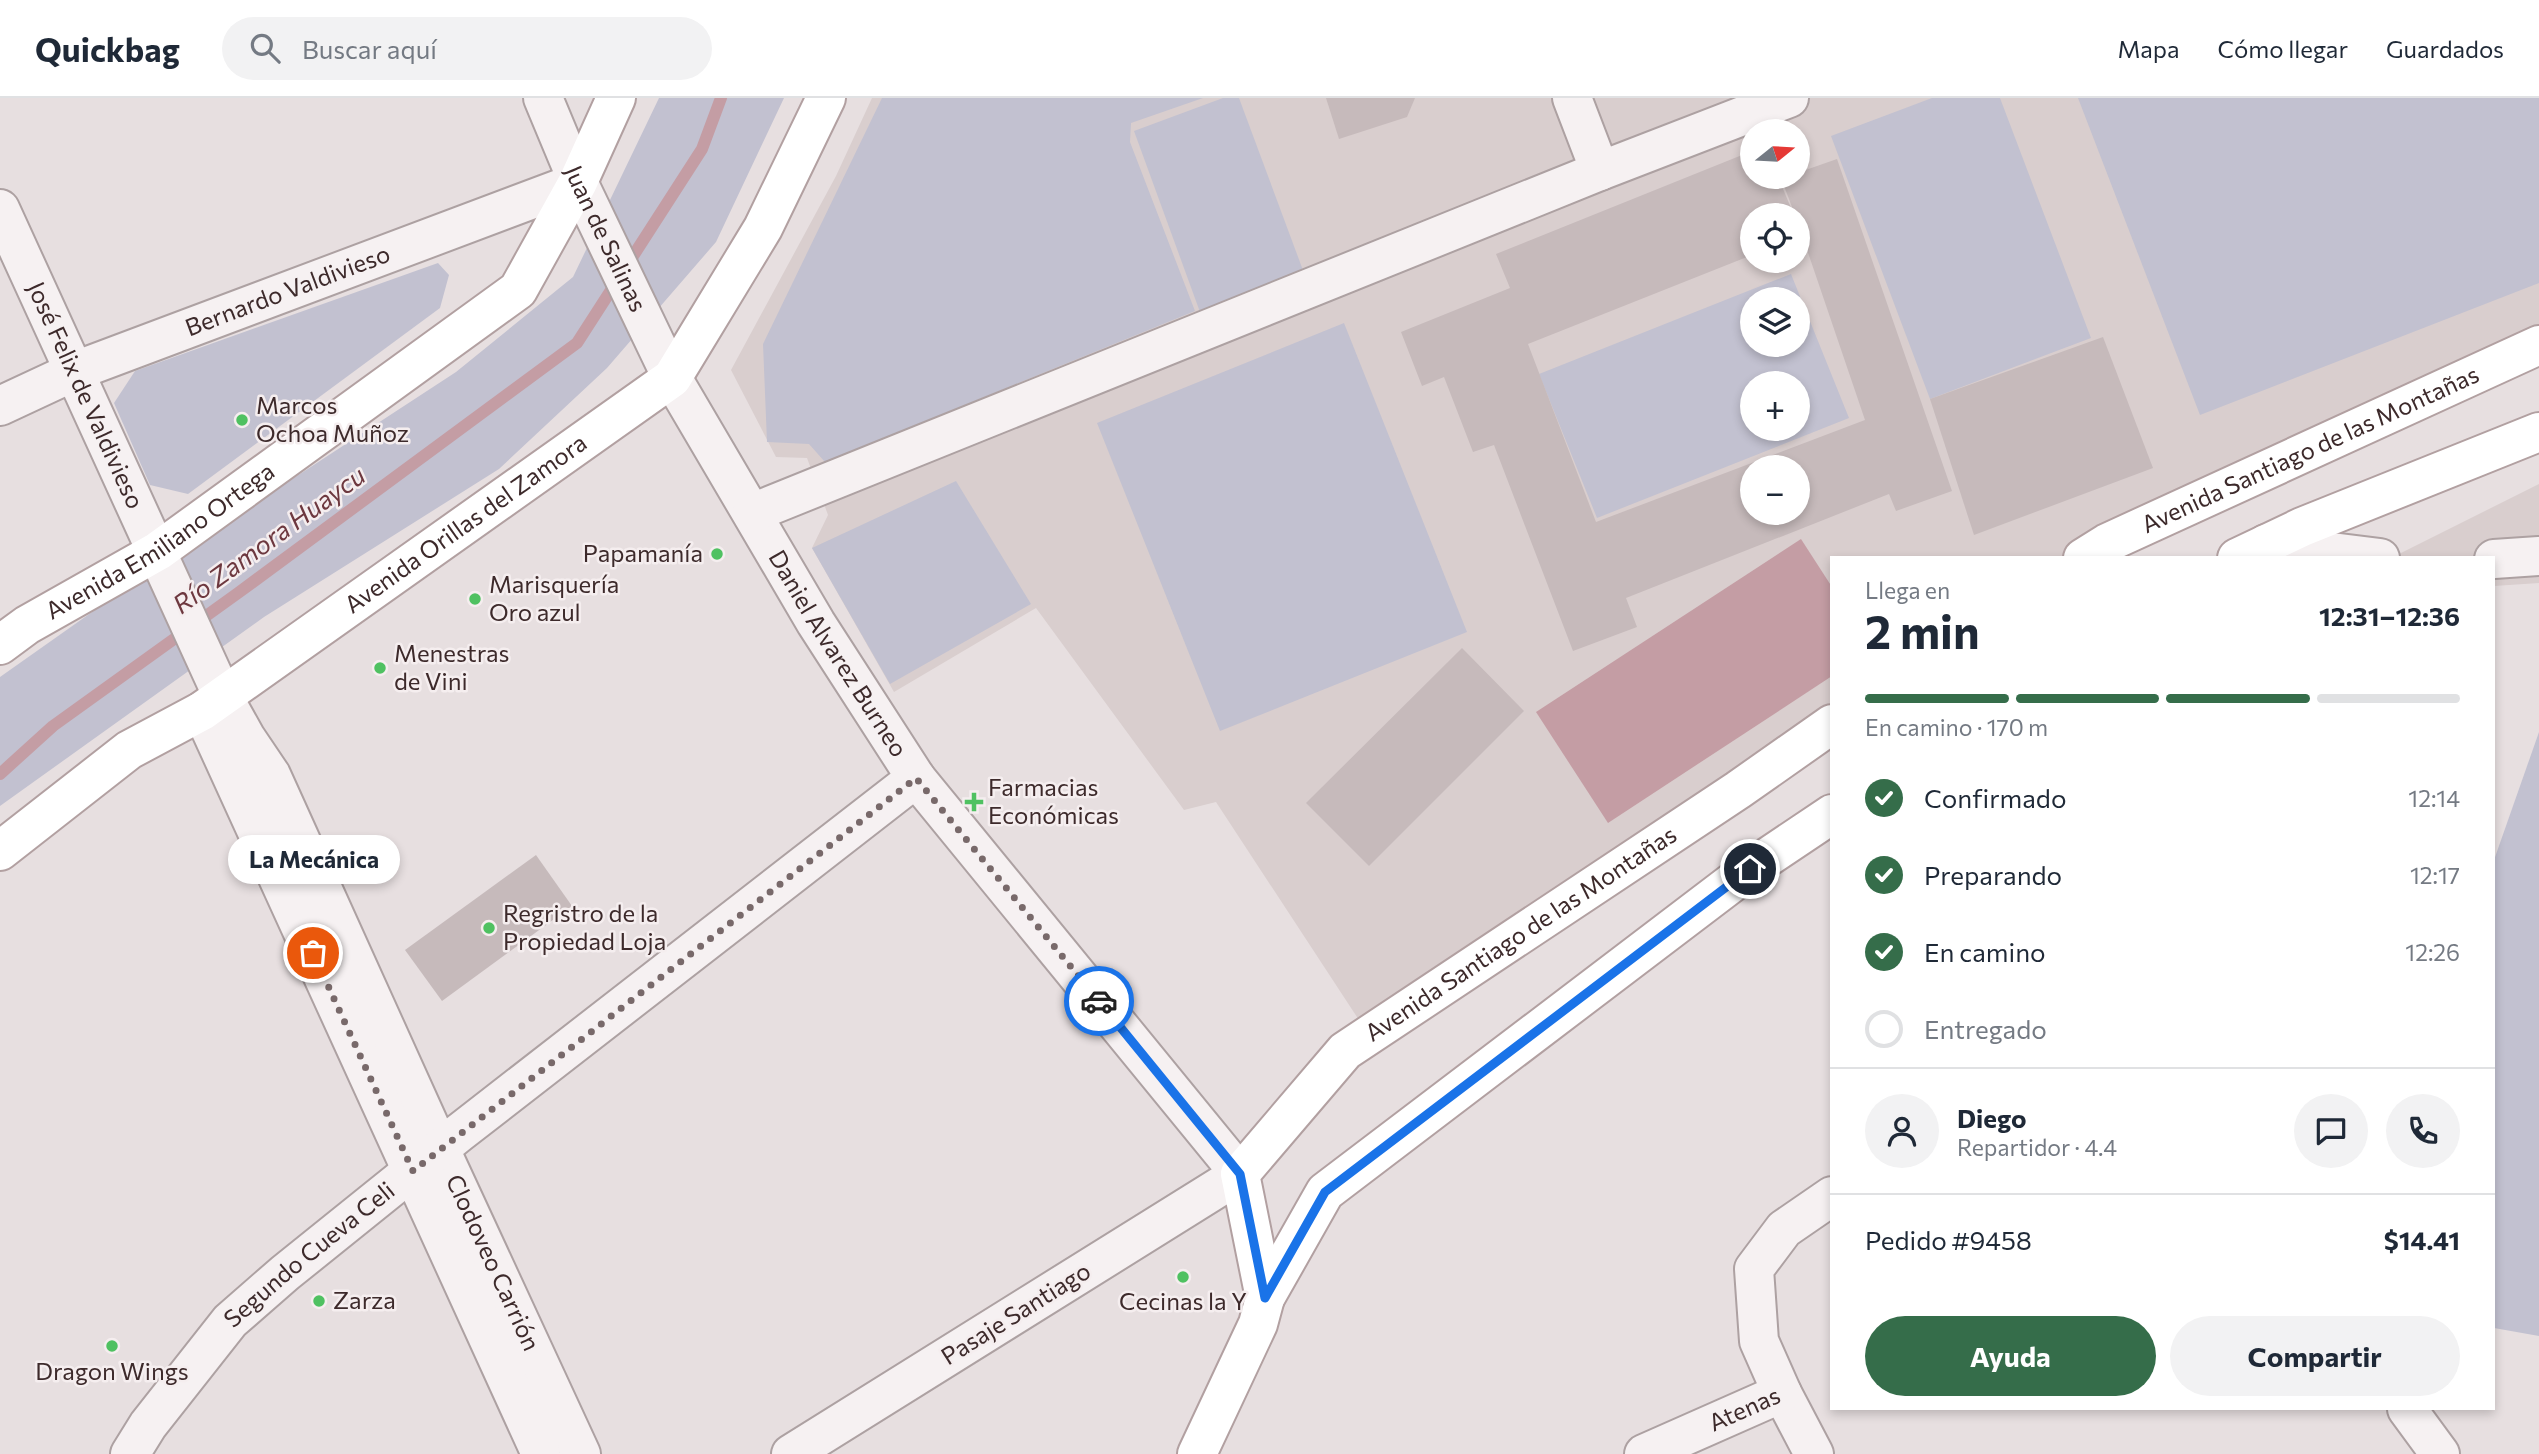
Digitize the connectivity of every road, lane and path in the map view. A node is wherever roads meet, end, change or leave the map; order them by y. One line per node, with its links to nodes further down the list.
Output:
1 (542, 98): 7 (street, Juan de Salinas)
2 (616, 98): 7 (main road, Avenida Emiliano Ortega)
3 (826, 98): 11 (main road, Avenida Orillas del Zamora)
4 (1572, 98): 6 (street)
5 (1789, 98): 6 (street)
6 (1600, 171): 14 (street)
7 (579, 182): 10 (street, Bernardo Valdivieso); 11 (street, Juan de Salinas); 15 (main road, Avenida Emiliano Ortega)
8 (0, 209): 10 (street, José Felix de Valdivieso)
9 (2539, 345): 17 (main road, Avenida Santiago de las Montañas)
10 (75, 371): 12 (street, Bernardo Valdivieso); 15 (street, José Felix de Valdivieso)
11 (672, 378): 14 (street, Daniel Alvarez Burneo); 22 (main road, Avenida Orillas del Zamora)
12 (0, 406)
13 (2539, 432): 16 (main road)
14 (752, 513): 24 (street, Daniel Alvarez Burneo)
15 (158, 551): 21 (main road, Avenida Emiliano Ortega); 22 (street, José Felix de Valdivieso)
16 (2252, 551): 18 (street)
17 (2086, 556)
18 (2343, 556)
19 (2539, 556): 20 (street)
20 (2495, 559)
21 (0, 645)
22 (212, 703): 26 (main road, Avenida Orillas del Zamora); 27 (street, Clodoveo Carrión)
23 (1830, 725): 28 (main road, Avenida Santiago de las Montañas)
24 (916, 778): 27 (street, Segundo Cueva Celi); 28 (street, Daniel Alvarez Burneo)
25 (1830, 815): 30 (main road)
26 (0, 851)
27 (426, 1160): 33 (street, Segundo Cueva Celi); 34 (street, Clodoveo Carrión); 35 (street, Clodoveo Carrión)
28 (1240, 1174): 30 (main road); 36 (street, Pasaje Santiago)
29 (1830, 1197): 31 (street, Atenas)
30 (1265, 1298): 37 (main road)
31 (1782, 1393): 38 (street, Atenas); 39 (street)
32 (2408, 1410): 40 (street)
33 (130, 1454)
34 (541, 1454)
35 (581, 1454)
36 (792, 1454)
37 (1197, 1454)
38 (1643, 1454)
39 (1814, 1454)
40 (2440, 1454)

